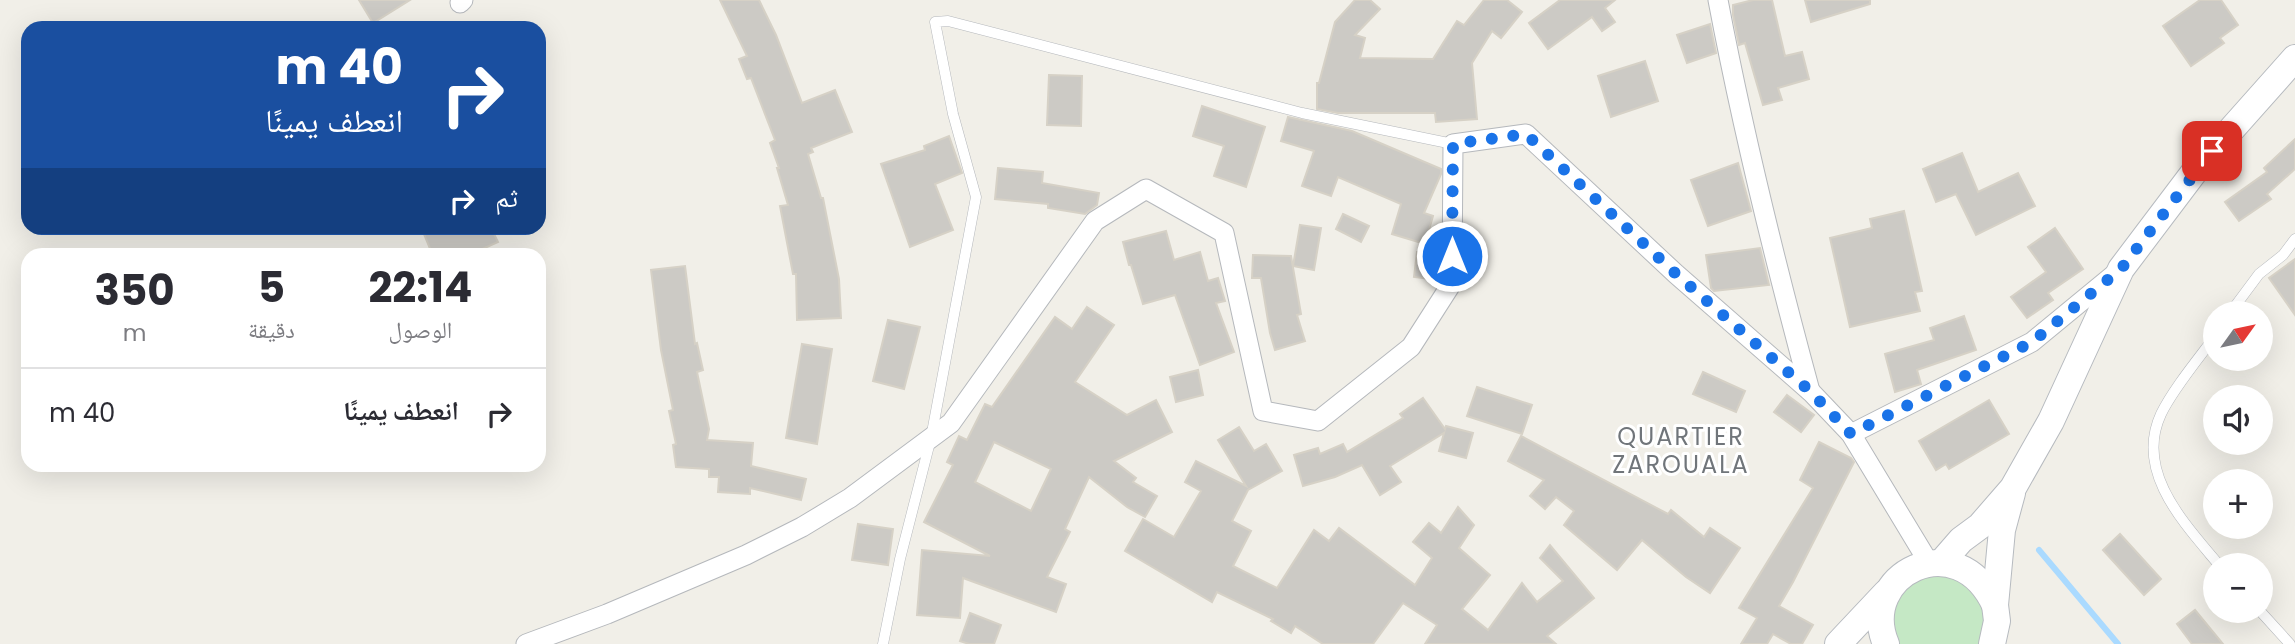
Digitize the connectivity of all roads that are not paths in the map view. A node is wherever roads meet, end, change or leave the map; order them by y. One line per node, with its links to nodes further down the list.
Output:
1 (1718, 0): 8 (street)
2 (2295, 58): 5 (street)
3 (1453, 144): 8 (street); 10 (lane); 10 (street)
4 (2295, 239): 6 (lane)
5 (2121, 269): 9 (street); 11 (street)
6 (2239, 301)
7 (2203, 354): 12 (lane)
8 (1811, 392): 9 (street)
9 (1851, 434): 13 (street)
10 (931, 438): 18 (street); 19 (lane)
11 (2013, 488): 13 (street); 15 (street)
12 (2209, 553)
13 (1935, 563): 14 (street); 15 (street)
14 (1890, 589): 20 (street); 21 (street)
15 (1995, 605): 17 (street)
16 (2271, 623): 22 (lane)
17 (1995, 642)
18 (526, 644)
19 (883, 644)
20 (1838, 644)
21 (1886, 644)
22 (2290, 644)

